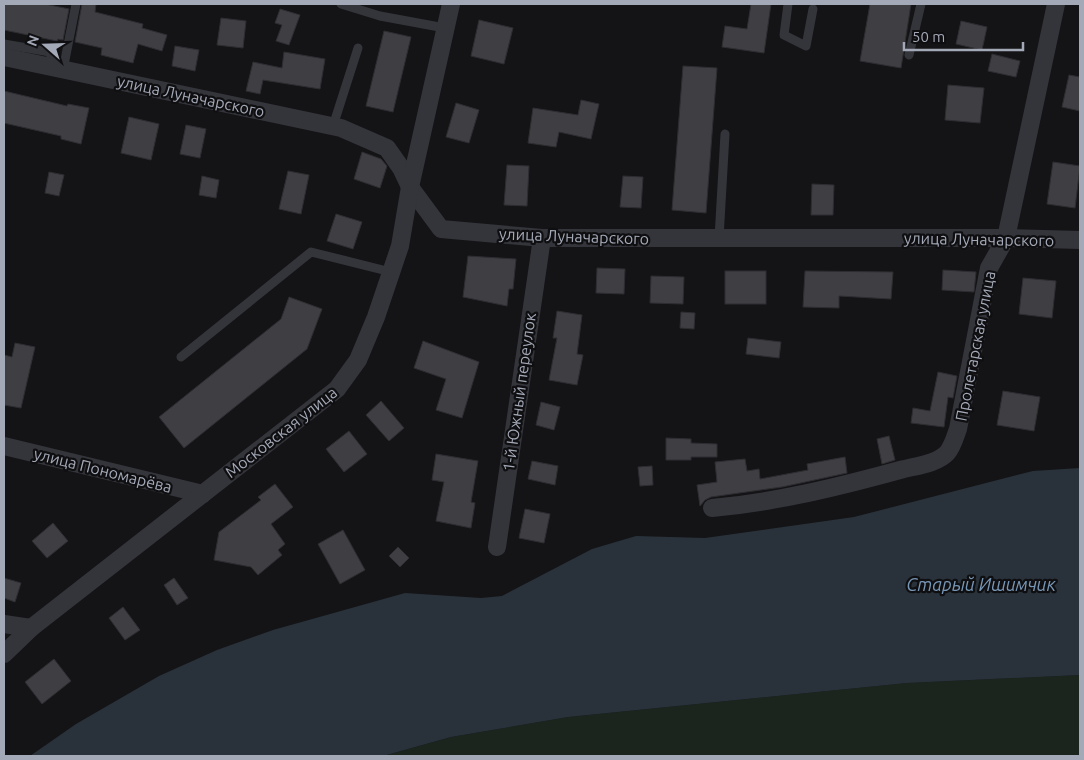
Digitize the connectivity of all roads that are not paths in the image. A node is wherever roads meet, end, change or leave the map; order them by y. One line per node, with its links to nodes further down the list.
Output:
1 (76, 4): 13 (lane)
2 (341, 4): 8 (lane)
3 (451, 4): 8 (street, Московская улица)
4 (788, 4): 7 (lane)
5 (921, 4): 11 (lane)
6 (1056, 4): 19 (street, Пролетарская улица)
7 (813, 9)
8 (445, 28): 16 (street, Московская улица)
9 (4, 44): 13 (lane)
10 (358, 48): 14 (lane)
11 (909, 55)
12 (4, 57): 13 (street, улица Луначарского)
13 (58, 68): 14 (street, улица Луначарского)
14 (333, 126): 16 (street, улица Луначарского)
15 (725, 134): 18 (lane)
16 (410, 187): 17 (street, улица Луначарского); 21 (street, Московская улица)
17 (542, 238): 18 (street, улица Луначарского); 26 (street, 1-й Южный переулок)
18 (719, 238): 19 (street, улица Луначарского)
19 (1006, 238): 20 (street, улица Луначарского); 25 (street, Пролетарская улица)
20 (1080, 240)
21 (391, 272): 22 (lane); 24 (street, Московская улица)
22 (182, 357)
23 (4, 446): 24 (street, улица Пономарёва)
24 (203, 494): 28 (street, Московская улица)
25 (712, 508)
26 (497, 546)
27 (4, 624): 28 (street)
28 (31, 628): 29 (street, Московская улица)
29 (4, 654)

